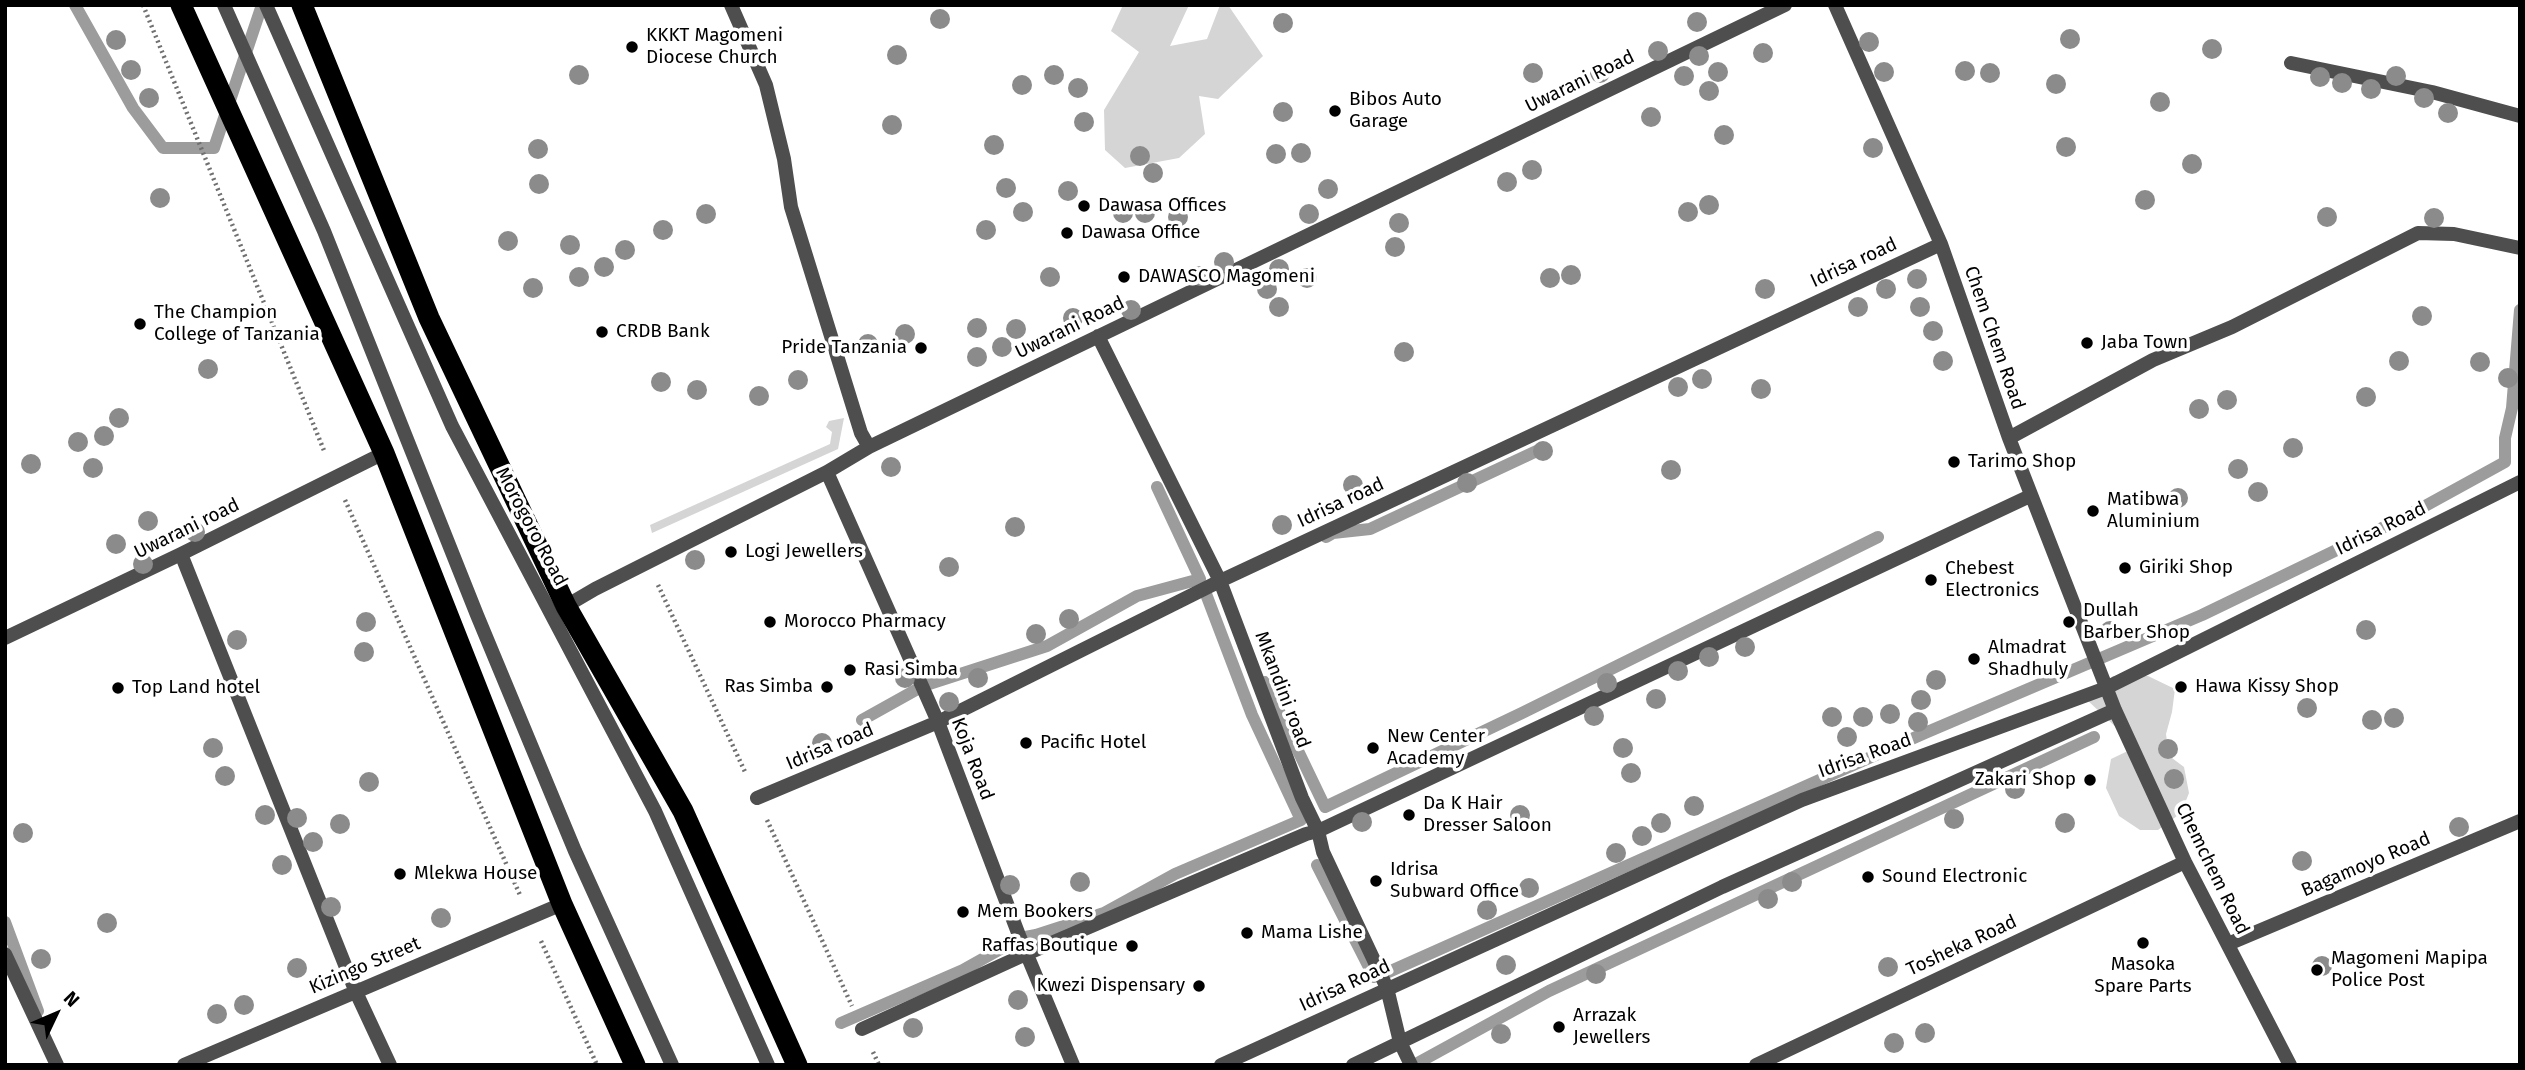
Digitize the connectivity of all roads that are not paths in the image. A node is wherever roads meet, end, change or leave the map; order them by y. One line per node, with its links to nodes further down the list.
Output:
1 (181, 5): 15 (highway)
2 (223, 5): 42 (street)
3 (266, 5): 43 (street, Morogoro Road)
4 (302, 5): 21 (highway, Morogoro Road)
5 (731, 5): 14 (street)
6 (1784, 5): 12 (street, Uwarani Road)
7 (1835, 5): 10 (street, Chem Chem Road)
8 (2291, 63): 9 (street)
9 (2520, 116)
10 (1941, 244): 13 (street, Chem Chem Road); 20 (street, Idrisa road)
11 (2520, 248): 13 (street)
12 (1098, 336): 14 (street, Uwarani Road); 20 (street, Mkandini road)
13 (2008, 438): 18 (street, Chem Chem Road)
14 (869, 447): 16 (street, Uwarani Road)
15 (384, 453): 19 (street, Uwarani road); 30 (highway)
16 (827, 472): 21 (street, Uwarani Road); 25 (street, Koja Road)
17 (2520, 482): 23 (street, Idrisa Road)
18 (2030, 496): 23 (street, Chem Chem Road); 28 (street)
19 (181, 554): 22 (street, Uwarani road); 35 (street)
20 (1220, 581): 25 (street, Idrisa road); 28 (street, Mkandini road)
21 (566, 606): 44 (highway, Morogoro Road)
22 (5, 638)
23 (2106, 688): 24 (street, Chemchem Road); 34 (street, Idrisa Road)
24 (2115, 710): 29 (street, Chemchem Road); 37 (street)
25 (938, 722): 26 (street, Idrisa road); 33 (street, Koja Road)
26 (757, 798)
27 (2520, 821): 31 (street, Bagamoyo Road)
28 (1318, 831): 33 (street); 34 (street, Mkandini road)
29 (2186, 862): 31 (street, Chemchem Road); 49 (street, Tosheka Road)
30 (562, 904): 35 (street, Kizingo Street); 41 (highway)
31 (2228, 944): 50 (street, Chemchem Road)
32 (5, 954): 38 (street)
33 (1026, 954): 36 (street); 45 (street, Koja Road)
34 (1387, 988): 37 (street, Mkandini road); 46 (street, Idrisa Road)
35 (355, 990): 39 (street, Kizingo Street); 40 (street)
36 (862, 1029)
37 (1400, 1042): 47 (street); 48 (street, Mkandini road)
38 (57, 1065)
39 (184, 1065)
40 (390, 1065)
41 (635, 1065)
42 (672, 1065)
43 (768, 1065)
44 (797, 1065)
45 (1073, 1065)
46 (1221, 1065)
47 (1353, 1065)
48 (1411, 1065)
49 (1756, 1065)
50 (2290, 1065)

